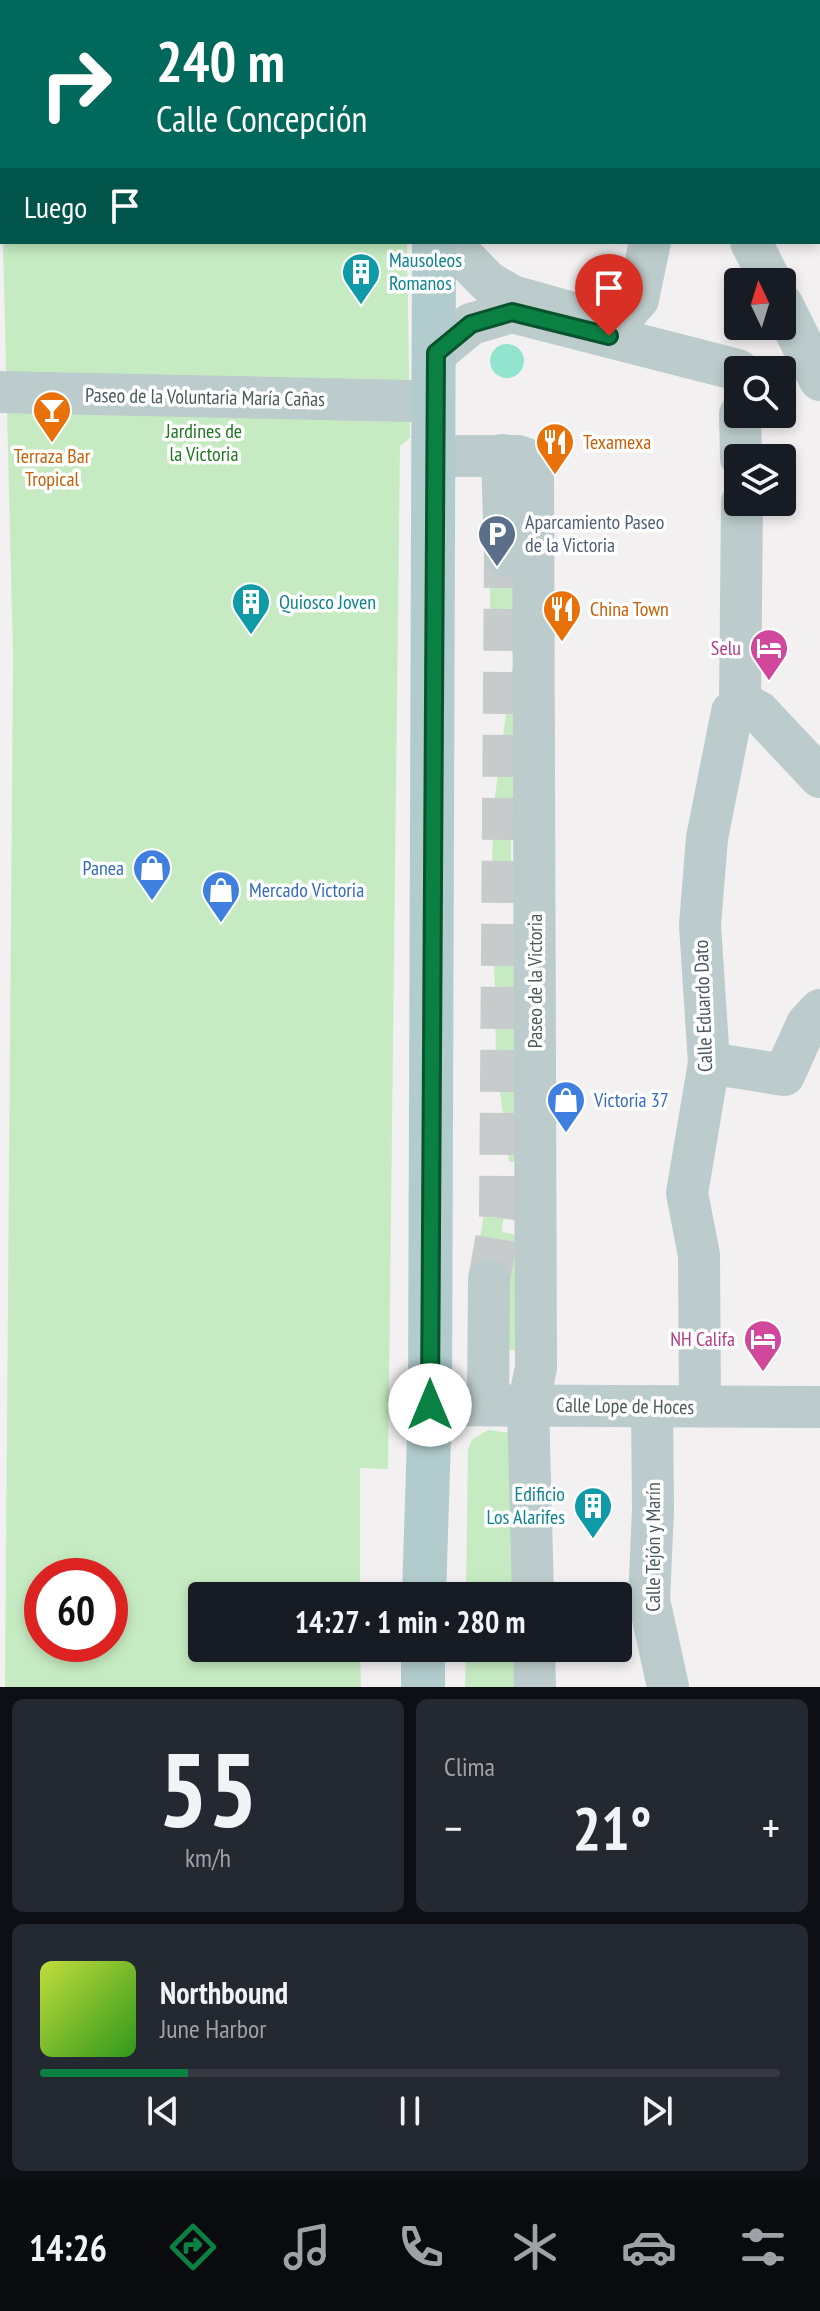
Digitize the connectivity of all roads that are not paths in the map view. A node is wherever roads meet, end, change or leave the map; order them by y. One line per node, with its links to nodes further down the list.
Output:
1 (434, 244): 9 (main road)
2 (451, 244): 6 (street)
3 (650, 244): 6 (street)
4 (753, 244): 5 (street)
5 (764, 268)
6 (638, 299): 8 (street)
7 (796, 332): 11 (street)
8 (658, 348): 9 (street); 10 (street)
9 (436, 353): 17 (main road)
10 (724, 366)
11 (820, 380)
12 (796, 385): 13 (street)
13 (820, 391)
14 (0, 392): 15 (street, Paseo de la Voluntaria María Cañas)
15 (410, 401)
16 (502, 455): 17 (street); 19 (street); 26 (street, Paseo de la Victoria)
17 (435, 456): 25 (main road)
18 (743, 516): 20 (street, Calle Eduardo Dato)
19 (505, 556)
20 (750, 710): 21 (street); 23 (street, Calle Eduardo Dato)
21 (820, 777)
22 (820, 1010): 23 (street)
23 (709, 1063): 28 (street, Calle Eduardo Dato)
24 (489, 1280): 26 (street)
25 (430, 1405): 26 (street, Calle Lope de Hoces); 30 (main road)
26 (508, 1405): 27 (street, Calle Lope de Hoces); 31 (street, Paseo de la Victoria)
27 (652, 1406): 28 (street, Calle Lope de Hoces); 36 (street, Calle Tejón y Marín)
28 (700, 1406): 29 (street, Calle Lope de Hoces)
29 (820, 1407)
30 (424, 1582)
31 (531, 1582)
32 (423, 1662): 34 (main road)
33 (534, 1662): 35 (street)
34 (423, 1687)
35 (535, 1687)
36 (668, 1687)

